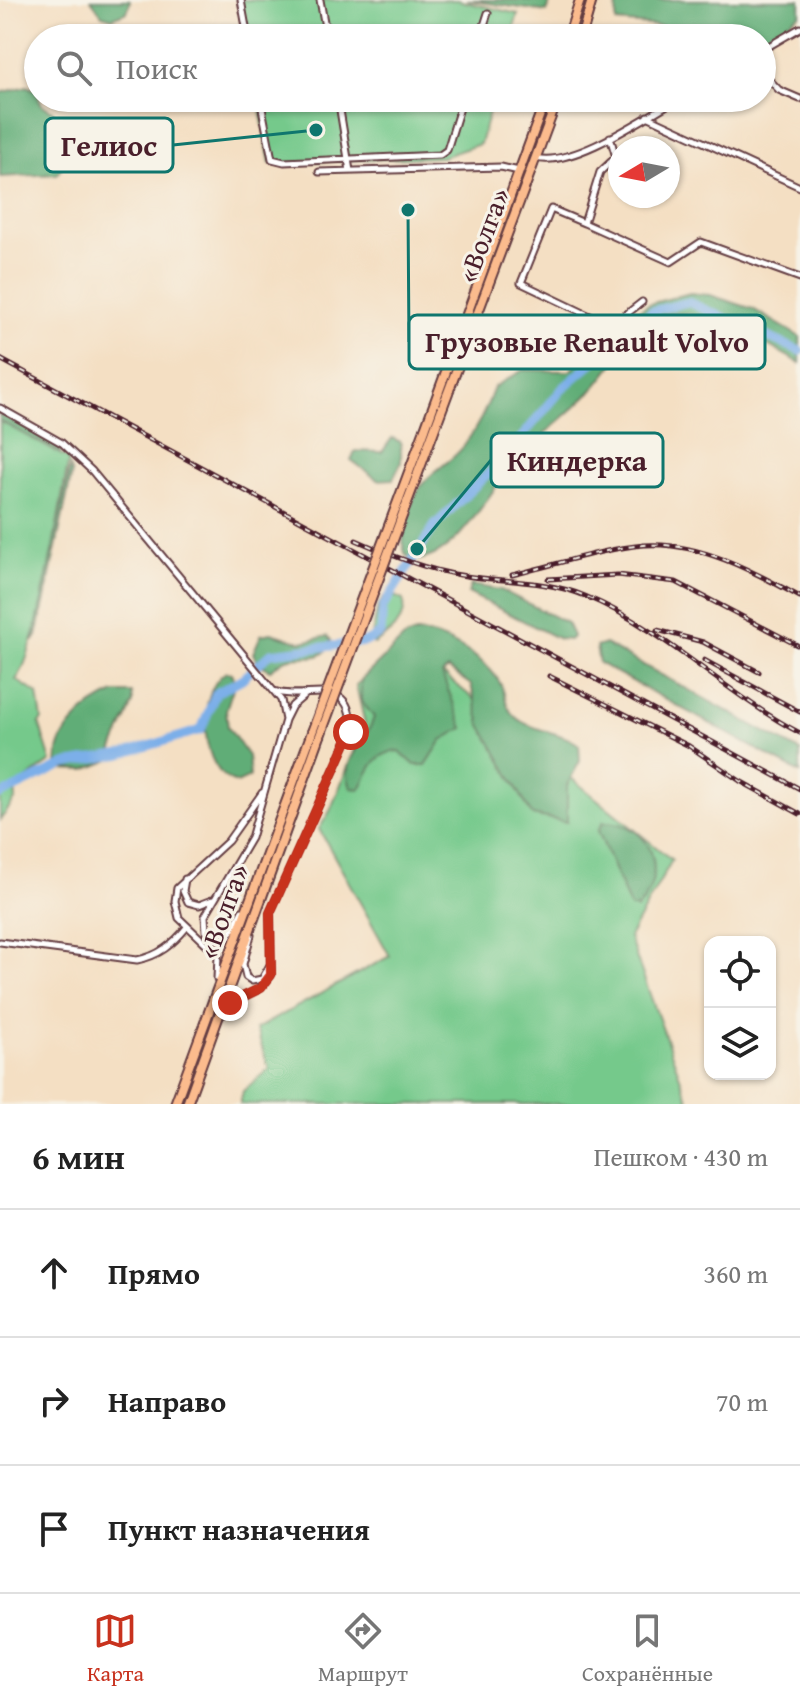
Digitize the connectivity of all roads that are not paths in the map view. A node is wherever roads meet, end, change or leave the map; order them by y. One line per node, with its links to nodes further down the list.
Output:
1 (241, 0): 6 (street)
2 (320, 0): 7 (street)
3 (580, 0): 9 (highway)
4 (592, 0): 10 (highway)
5 (488, 13): 8 (street)
6 (245, 24)
7 (324, 24)
8 (484, 24)
9 (572, 24)
10 (585, 24)
11 (800, 28): 12 (street)
12 (776, 42)
13 (776, 87): 14 (street)
14 (800, 99)
15 (263, 112): 24 (street)
16 (341, 112): 24 (street)
17 (458, 112): 24 (street)
18 (541, 112): 28 (highway, «Волга»)
19 (553, 112): 25 (highway, «Волга»)
20 (654, 112): 21 (street)
21 (647, 116): 22 (street); 30 (street)
22 (612, 136)
23 (608, 138): 25 (street)
24 (349, 158): 27 (street)
25 (536, 158): 35 (highway, «Волга»)
26 (608, 164): 31 (street)
27 (350, 171): 28 (street); 29 (street)
28 (519, 171): 35 (highway, «Волга»)
29 (319, 172)
30 (800, 187)
31 (584, 223): 32 (street); 33 (street)
32 (800, 278)
33 (642, 302)
34 (0, 408): 36 (street)
35 (429, 431): 39 (highway, bridge)
36 (274, 691): 37 (street); 38 (street)
37 (308, 693): 38 (street); 47 (street)
38 (285, 720): 40 (street)
39 (316, 734): 42 (highway, «Волга»); 45 (highway, «Волга»)
40 (264, 789): 41 (street); 43 (street)
41 (186, 876): 43 (street); 44 (street)
42 (253, 893): 43 (street); 48 (highway, «Волга»)
43 (218, 894)
44 (187, 927): 46 (street); 48 (street)
45 (251, 927): 47 (street); 49 (highway, «Волга»)
46 (0, 942)
47 (271, 952): 49 (street)
48 (207, 1018): 50 (highway, «Волга»)
49 (208, 1048): 51 (highway, «Волга»)
50 (175, 1104)
51 (187, 1104)

